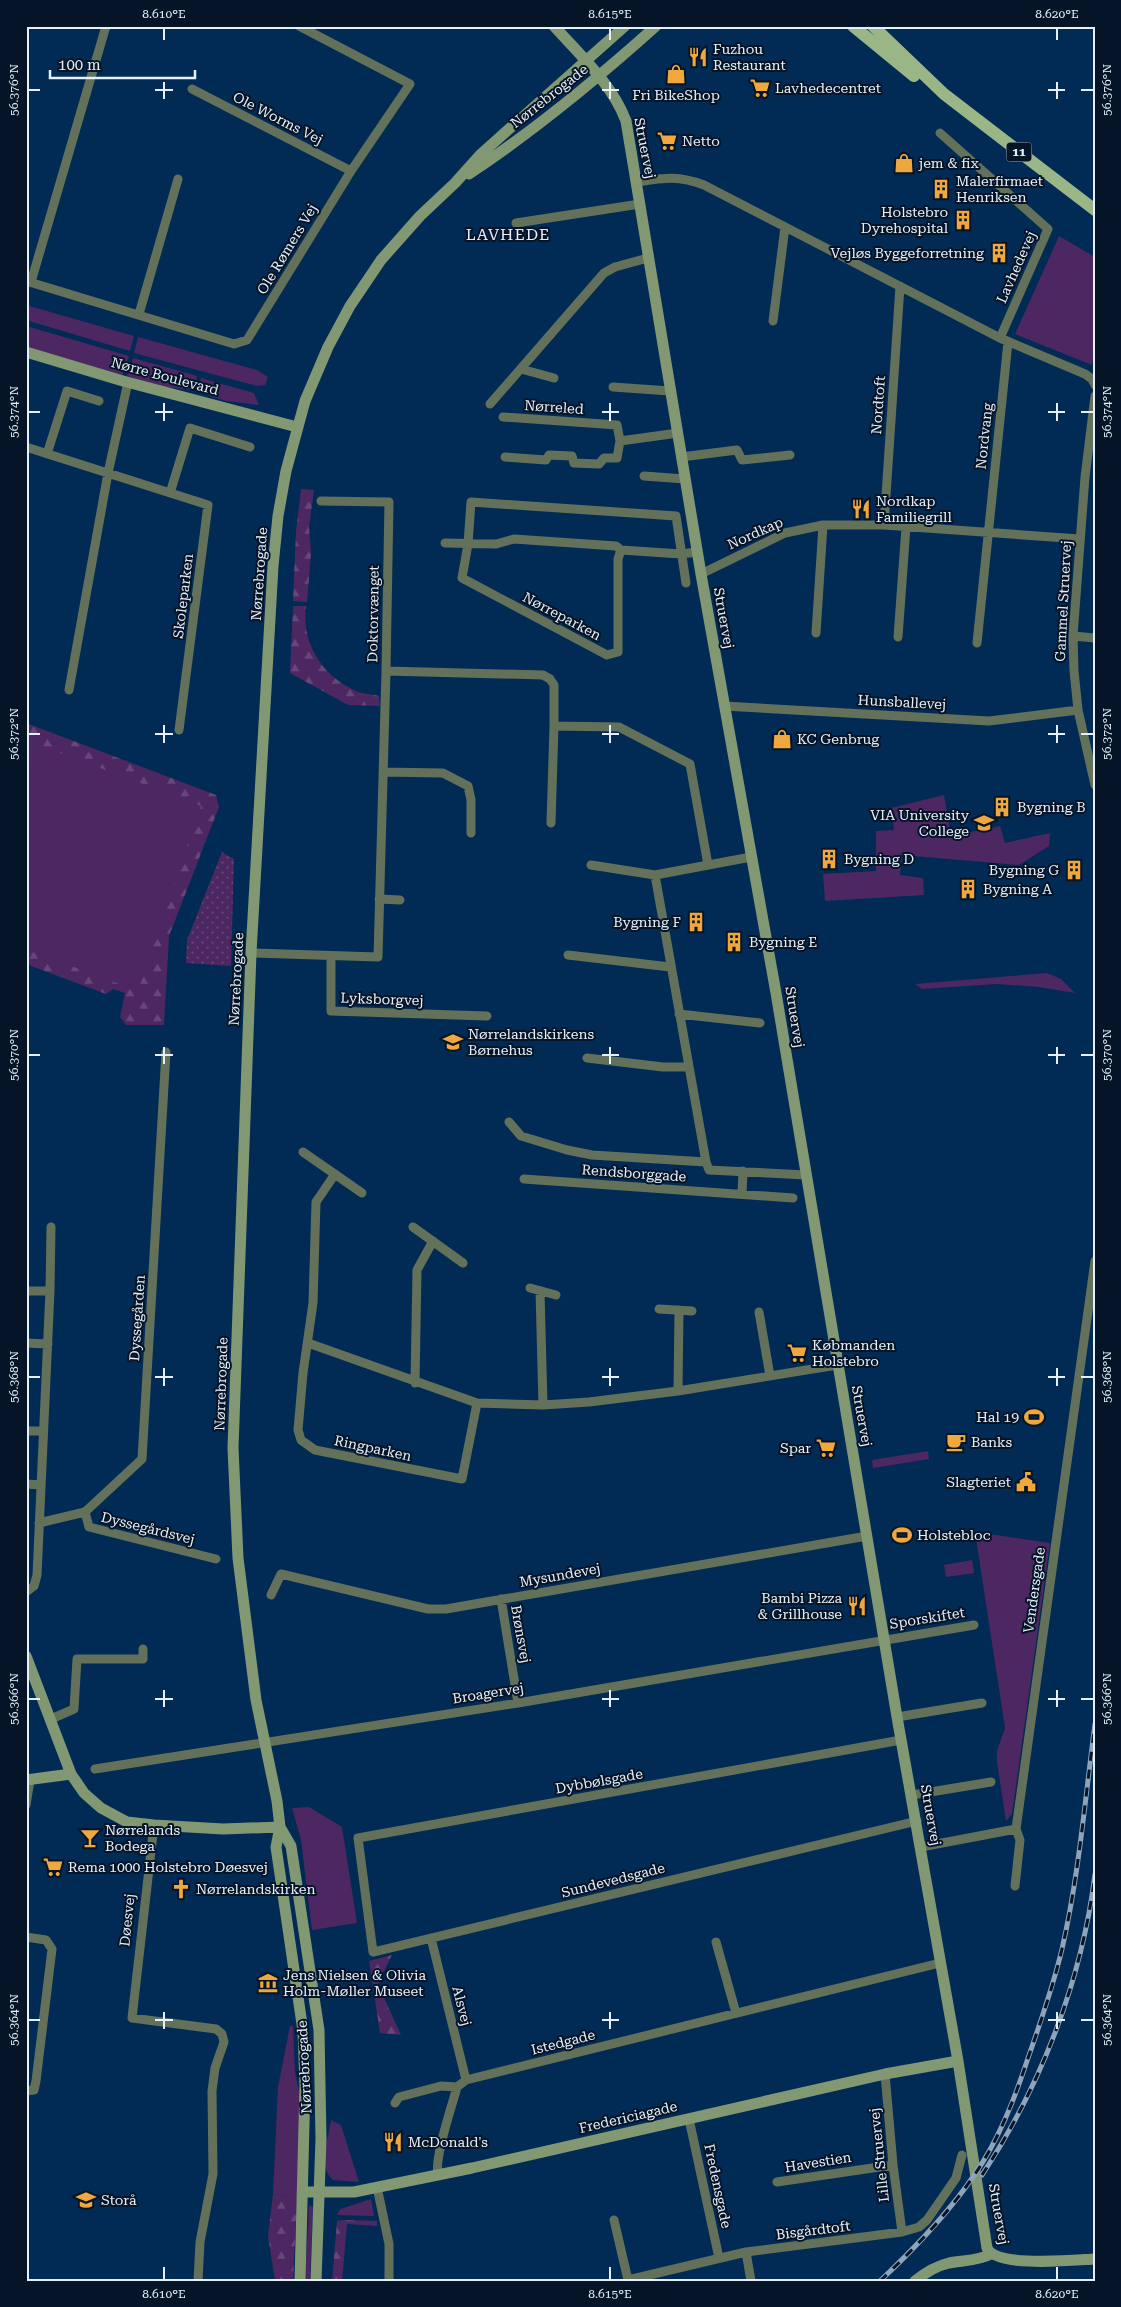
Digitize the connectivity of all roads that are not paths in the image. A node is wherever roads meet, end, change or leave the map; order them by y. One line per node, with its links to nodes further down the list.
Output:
1 (106, 26): 22 (street)
2 (299, 26): 13 (street, Ole Rømers Vej)
3 (554, 26): 8 (street, Struervej)
4 (625, 26): 8 (street, Nørrebrogade)
5 (656, 26): 9 (street, Nørrebrogade)
6 (853, 26): 11 (main road, 11)
7 (873, 26): 11 (main road, 11)
8 (586, 62): 9 (street, Struervej); 16 (street, Nørrebrogade)
9 (599, 76): 15 (street, Struervej); 16 (street, Nørrebrogade)
10 (192, 89): 13 (street, Ole Worms Vej)
11 (944, 94): 18 (main road, 11)
12 (940, 133): 26 (street, Lavhedevej)
13 (351, 172): 24 (street, Ole Rømers Vej)
14 (178, 179): 24 (street)
15 (636, 182): 17 (street, Struervej); 20 (street)
16 (455, 183): 38 (street, Nørrebrogade)
17 (640, 204): 19 (street); 21 (street, Struervej)
18 (1095, 210)
19 (516, 223)
20 (785, 227): 23 (street); 25 (street)
21 (648, 258): 28 (street); 33 (street, Struervej)
22 (29, 282): 24 (street, Ole Rømers Vej)
23 (900, 286): 26 (street); 54 (street, Nordtoft)
24 (139, 314)
25 (774, 321)
26 (1004, 340): 31 (street); 56 (street, Nordvang)
27 (26, 352): 30 (street, Nørre Boulevard)
28 (521, 369): 29 (street); 36 (street)
29 (554, 378)
30 (128, 382): 38 (street, Nørre Boulevard); 47 (street)
31 (1095, 385)
32 (613, 388): 33 (street)
33 (670, 391): 39 (street, Struervej)
34 (1095, 396): 49 (street, Gammel Struervej)
35 (99, 401): 43 (street)
36 (490, 404)
37 (503, 417): 40 (street, Nørreled)
38 (297, 427): 86 (street, Nørrebrogade)
39 (678, 433): 40 (street); 46 (street, Struervej)
40 (620, 441): 45 (street)
41 (250, 446): 51 (street)
42 (26, 447): 43 (street, Skoleparken)
43 (47, 454): 47 (street, Skoleparken)
44 (790, 455): 46 (street)
45 (505, 457)
46 (681, 457): 50 (street, Struervej)
47 (108, 473): 51 (street, Skoleparken); 71 (street)
48 (644, 476): 50 (street)
49 (1090, 478): 57 (street, Gammel Struervej)
50 (685, 479): 61 (street, Struervej)
51 (170, 493): 75 (street, Skoleparken)
52 (321, 501): 70 (street, Doktorvænget)
53 (824, 525): 54 (street, Nordkap); 63 (street, Nordkap); 65 (street)
54 (884, 525): 55 (street, Nordkap)
55 (906, 527): 56 (street, Nordkap); 67 (street)
56 (988, 533): 57 (street, Nordkap); 69 (street)
57 (1080, 540): 66 (street, Gammel Struervej)
58 (445, 543): 59 (street)
59 (468, 544): 60 (street); 60 (street, Nørreparken); 62 (street, Nørreparken)
60 (621, 550): 62 (street)
61 (697, 552): 62 (street); 63 (street, Struervej)
62 (681, 554): 64 (street, Nørreparken)
63 (701, 574): 72 (street, Struervej)
64 (686, 583)
65 (816, 633)
66 (1073, 636): 68 (street); 73 (street, Gammel Struervej)
67 (898, 637)
68 (1095, 638)
69 (977, 643)
70 (386, 671): 74 (street, Doktorvænget); 76 (street)
71 (69, 690)
72 (724, 706): 73 (street, Hunsballevej); 80 (street, Struervej)
73 (1078, 710): 77 (street, Gammel Struervej)
74 (554, 726): 78 (street, Doktorvænget); 82 (street)
75 (179, 730)
76 (383, 772): 79 (street); 84 (street)
77 (1095, 785)
78 (551, 824)
79 (471, 833)
80 (751, 857): 82 (street); 101 (street, Struervej)
81 (591, 865): 83 (street)
82 (708, 865): 83 (street)
83 (655, 875): 89 (street, Rendsborggade)
84 (379, 899): 85 (street); 88 (street)
85 (400, 900)
86 (252, 954): 88 (street); 149 (street, Nørrebrogade)
87 (568, 955): 89 (street)
88 (331, 956): 91 (street, Lyksborgvej)
89 (670, 967): 90 (street, Rendsborggade)
90 (679, 1014): 92 (street); 95 (street, Rendsborggade)
91 (487, 1016)
92 (760, 1023)
93 (166, 1052): 133 (street, Dyssegården)
94 (587, 1058): 95 (street)
95 (688, 1067): 98 (street, Rendsborggade)
96 (509, 1122): 98 (street, Rendsborggade)
97 (303, 1152): 100 (street)
98 (706, 1162): 99 (street, Rendsborggade)
99 (743, 1171): 101 (street, Rendsborggade); 104 (street)
100 (336, 1174): 103 (street); 121 (street, Ringparken)
101 (806, 1175): 123 (street, Struervej)
102 (524, 1179): 104 (street, Rendsborggade)
103 (362, 1193)
104 (742, 1194): 105 (street, Rendsborggade)
105 (793, 1198)
106 (51, 1227): 113 (street)
107 (413, 1227): 108 (street)
108 (433, 1241): 110 (street); 125 (street)
109 (1095, 1261): 159 (street, Vendersgade)
110 (463, 1263)
111 (530, 1288): 114 (street)
112 (26, 1291): 113 (street)
113 (50, 1291): 122 (street)
114 (540, 1291): 115 (street); 128 (street)
115 (556, 1295)
116 (659, 1309): 117 (street)
117 (679, 1310): 118 (street); 126 (street)
118 (692, 1311)
119 (759, 1312): 124 (street)
120 (26, 1343): 122 (street)
121 (308, 1343): 125 (street); 127 (street, Ringparken)
122 (48, 1344): 130 (street)
123 (837, 1364): 124 (street); 135 (street, Struervej)
124 (770, 1376): 126 (street)
125 (415, 1382): 127 (street)
126 (678, 1391): 128 (street)
127 (477, 1403): 128 (street)
128 (543, 1405)
129 (26, 1431): 130 (street)
130 (43, 1431): 132 (street)
131 (26, 1484): 132 (street)
132 (41, 1485): 134 (street)
133 (85, 1512): 134 (street, Dyssegården); 136 (street, Dyssegårdsvej)
134 (39, 1523): 137 (street)
135 (867, 1536): 139 (street, Mysundevej); 141 (street, Struervej)
136 (216, 1559)
137 (26, 1592)
138 (272, 1595): 139 (street, Mysundevej)
139 (501, 1599): 144 (street, Brønsvej)
140 (974, 1625): 141 (street, Sporskiftet)
141 (884, 1639): 144 (street, Broagervej); 146 (street, Struervej)
142 (143, 1649): 147 (street)
143 (26, 1656): 147 (street)
144 (518, 1703): 149 (street, Broagervej)
145 (982, 1703): 146 (street)
146 (897, 1717): 148 (street, Struervej)
147 (51, 1719): 151 (street)
148 (901, 1740): 154 (street, Struervej); 162 (street, Dybbølsgade)
149 (265, 1742): 150 (street, Broagervej); 158 (street, Nørrebrogade)
150 (95, 1769)
151 (71, 1774): 152 (street); 157 (street)
152 (28, 1780): 155 (street)
153 (990, 1782): 154 (street)
154 (912, 1795): 156 (street, Struervej)
155 (26, 1805)
156 (917, 1821): 160 (street, Struervej); 164 (street, Sundevedsgade)
157 (154, 1825): 158 (street); 189 (street, Døesvej)
158 (280, 1827): 180 (street, Nørrebrogade); 181 (street, Nørrebrogade)
159 (1016, 1829): 160 (street); 161 (street, Vendersgade)
160 (922, 1847): 166 (street, Struervej)
161 (1016, 1886)
162 (365, 1894): 164 (street, Sundevedsgade)
163 (26, 1937): 172 (street)
164 (431, 1938): 170 (street, Alsvej)
165 (716, 1942): 167 (street)
166 (940, 1962): 167 (street, Istedgade); 168 (street, Struervej)
167 (736, 2013): 170 (street, Istedgade)
168 (958, 2061): 169 (street, Fredericiagade); 185 (street, Struervej)
169 (885, 2074): 174 (street, Fredericiagade); 176 (street, Lille Struervej)
170 (466, 2080): 171 (street, Istedgade)
171 (457, 2087): 173 (street); 177 (street)
172 (26, 2091)
173 (395, 2103)
174 (689, 2119): 177 (street, Fredericiagade); 186 (street, Fredensgade)
175 (962, 2155): 183 (street, Bisgårdtoft)
176 (893, 2164): 178 (street, Havestien); 183 (street, Lille Struervej)
177 (438, 2175): 179 (street, Fredericiagade)
178 (776, 2182)
179 (377, 2187): 181 (street, Fredericiagade); 192 (street)
180 (303, 2192): 181 (street, Fredericiagade); 190 (street, Nørrebrogade)
181 (319, 2192): 191 (street, Nørrebrogade)
182 (614, 2220): 188 (street)
183 (902, 2232): 184 (street, Bisgårdtoft)
184 (746, 2252): 186 (street, Bisgårdtoft); 193 (street)
185 (991, 2254): 187 (street, Struervej); 194 (street)
186 (719, 2258): 188 (street, Bisgårdtoft)
187 (1095, 2259)
188 (628, 2280)
189 (198, 2281)
190 (300, 2281)
191 (316, 2281)
192 (389, 2281)
193 (751, 2281)
194 (915, 2281)

